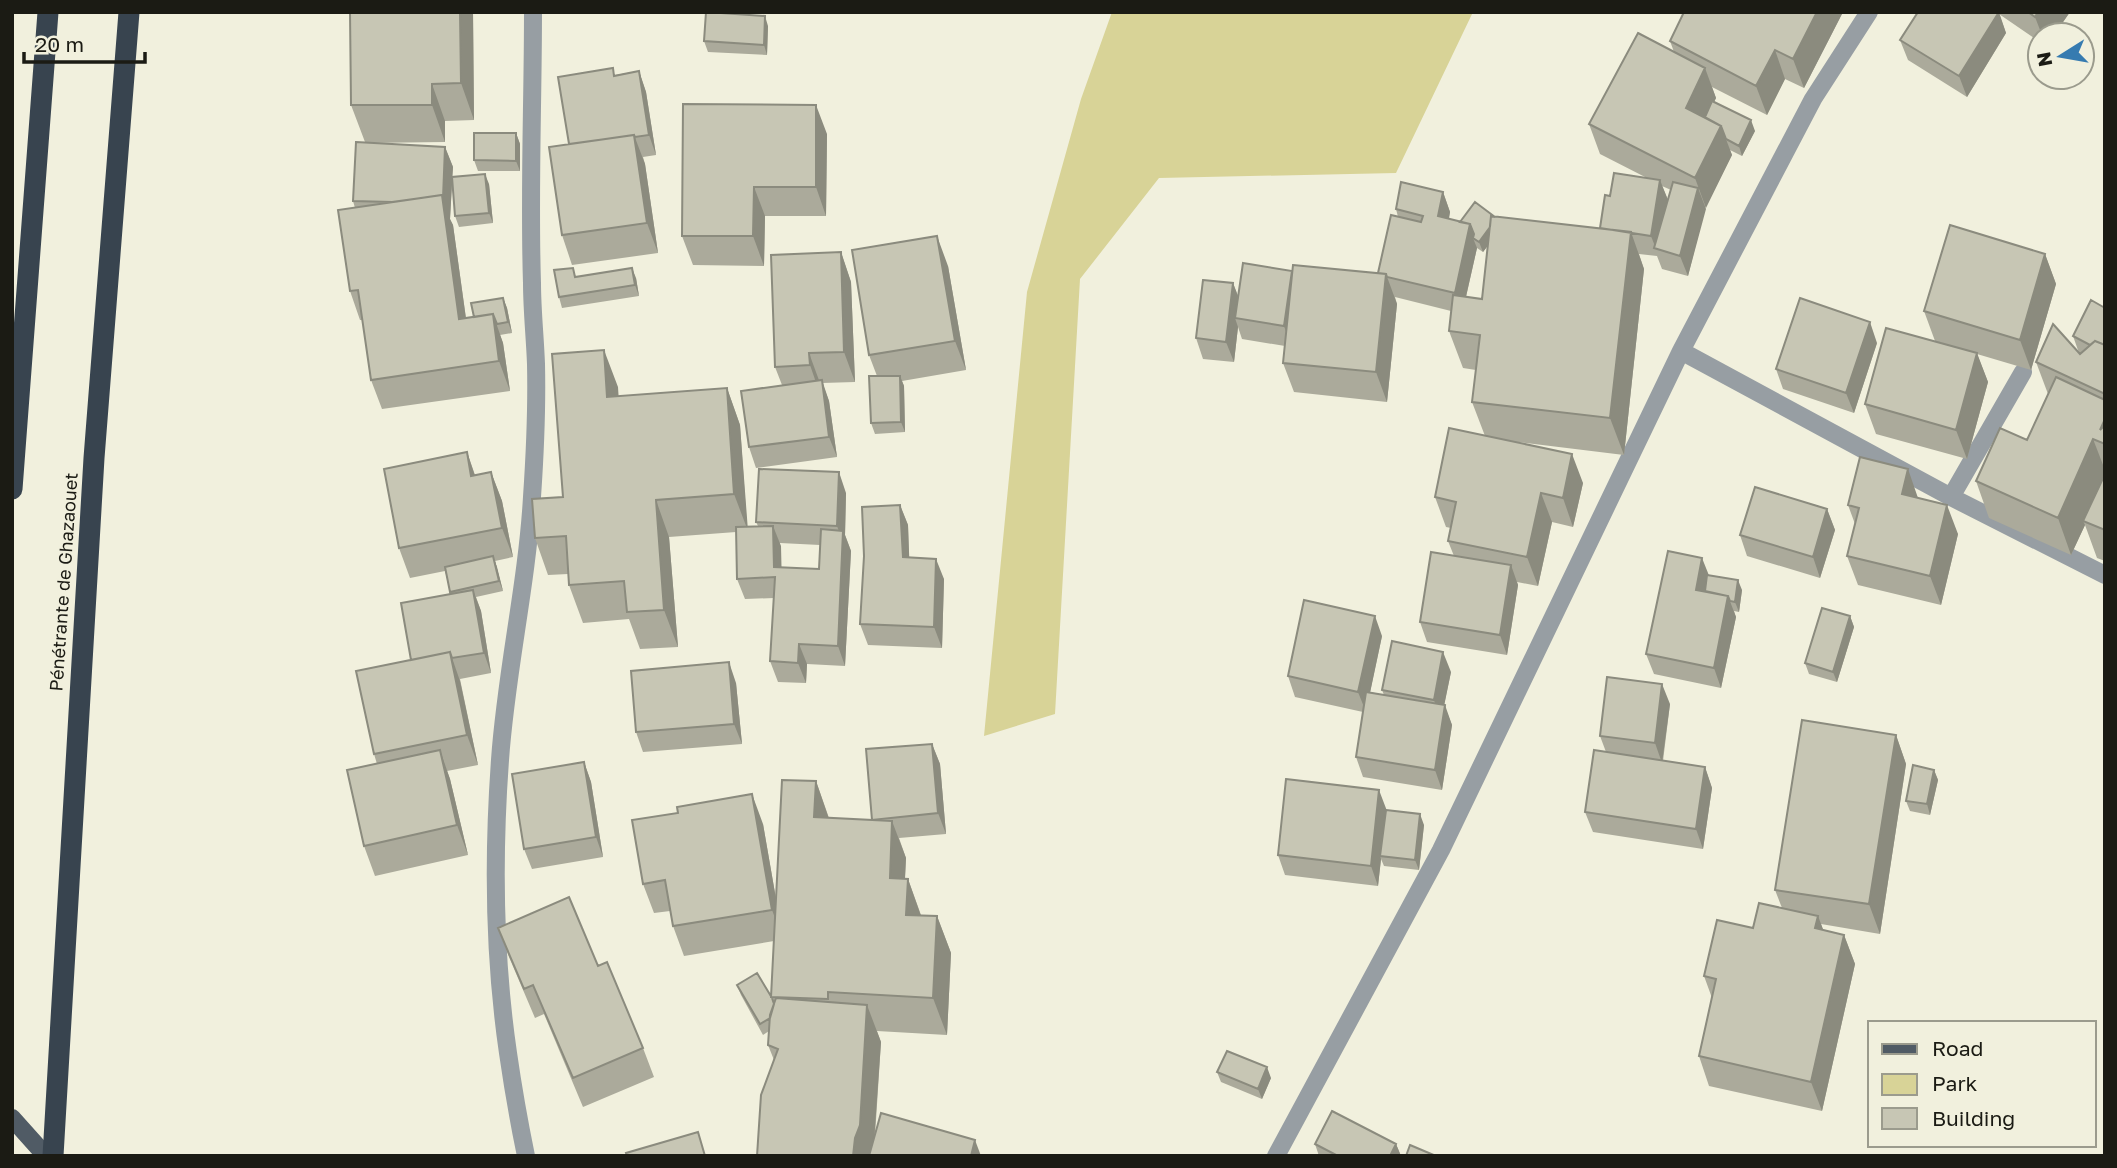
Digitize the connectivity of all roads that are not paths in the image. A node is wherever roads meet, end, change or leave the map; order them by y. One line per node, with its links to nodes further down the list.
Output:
1 (48, 12): 7 (highway)
2 (129, 12): 12 (highway, Pénétrante de Ghazaouet)
3 (533, 12): 13 (street)
4 (1869, 12): 5 (street)
5 (1681, 351): 8 (street); 14 (street)
6 (2023, 372): 8 (street)
7 (12, 489)
8 (1951, 497): 9 (street)
9 (2105, 575)
10 (12, 1118): 11 (main road)
11 (46, 1156)
12 (53, 1156)
13 (526, 1156)
14 (1276, 1156)

